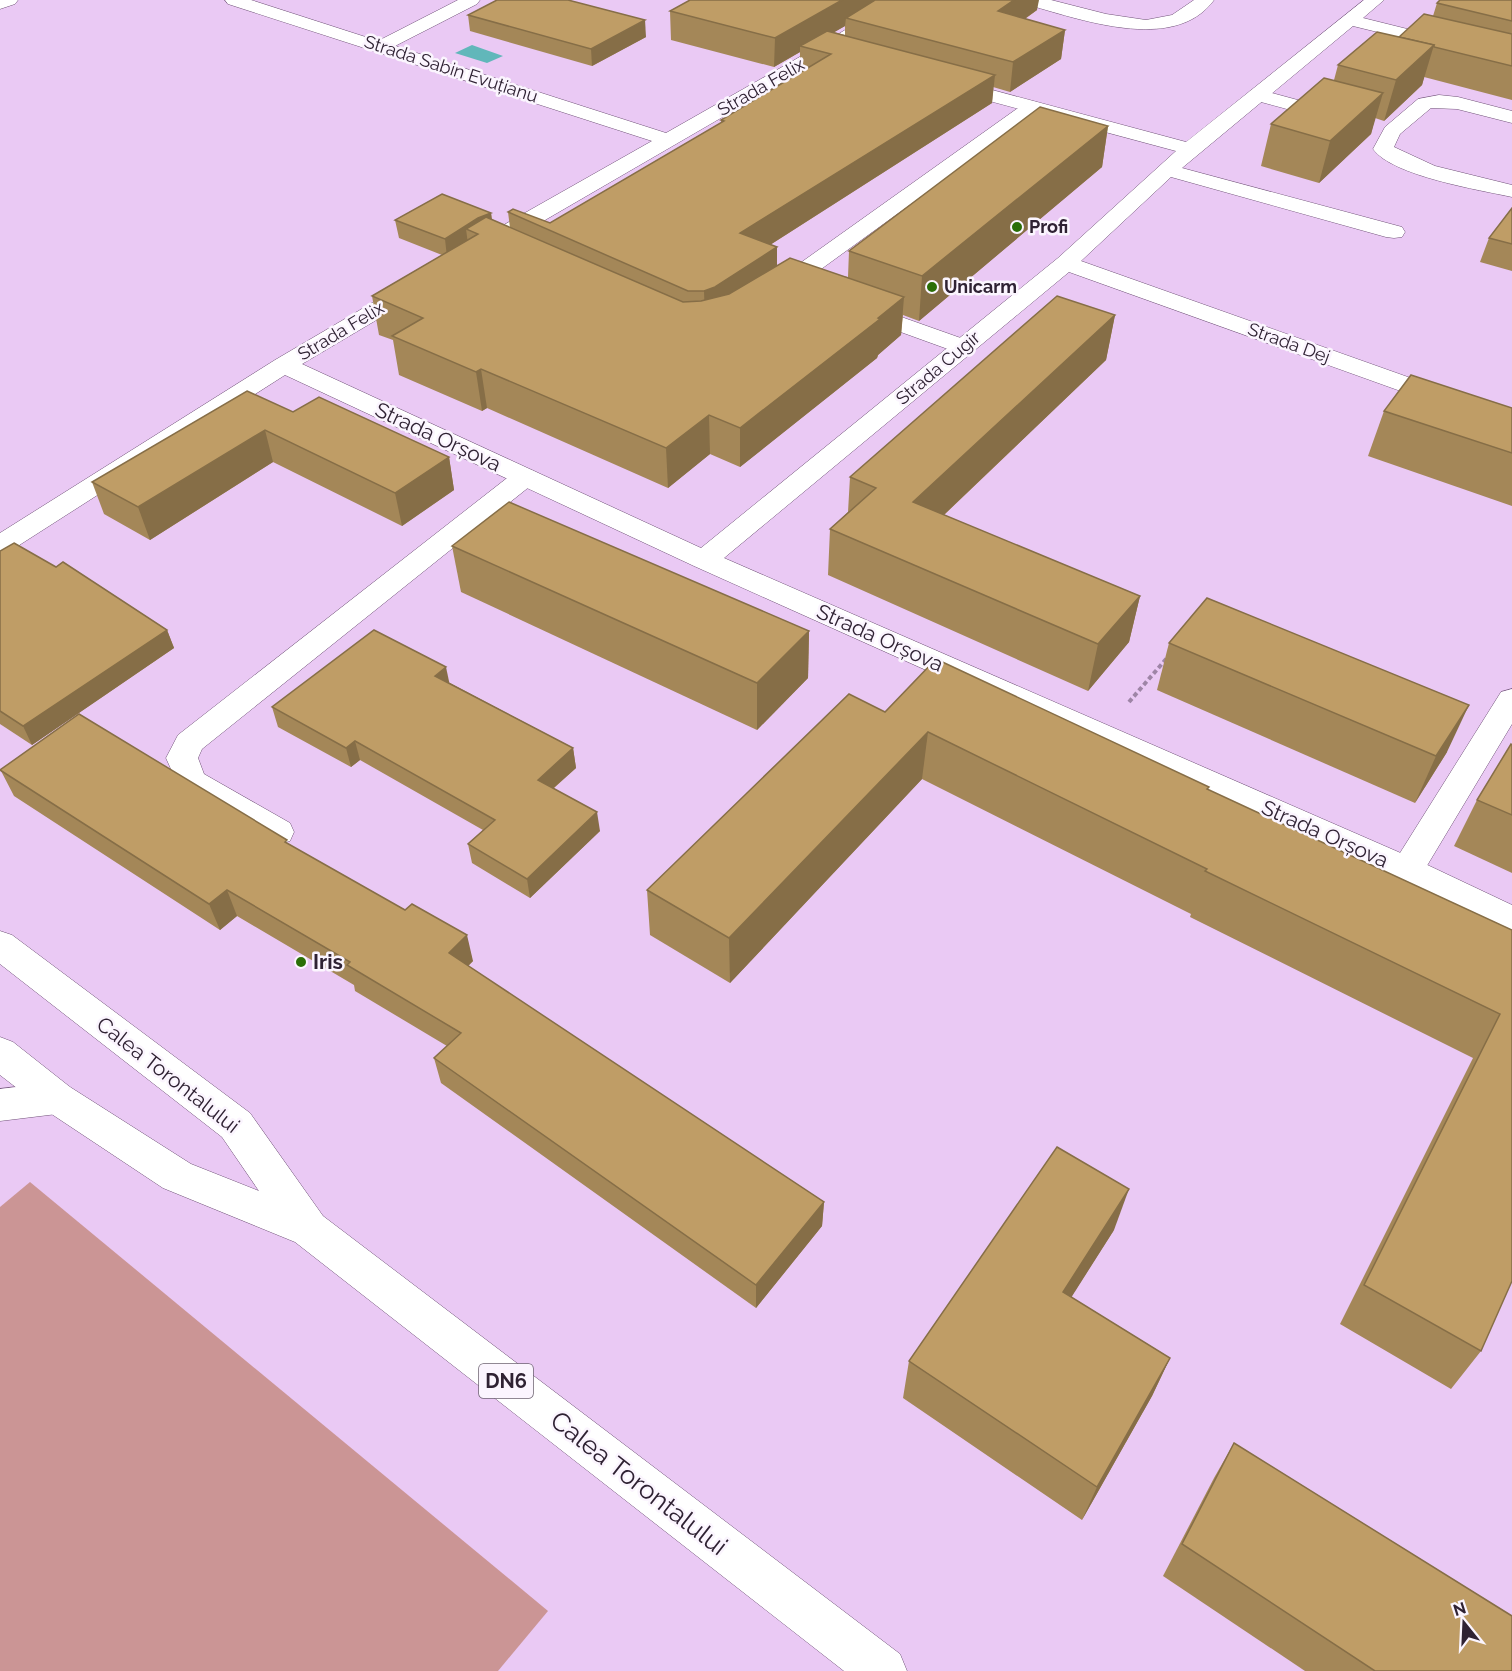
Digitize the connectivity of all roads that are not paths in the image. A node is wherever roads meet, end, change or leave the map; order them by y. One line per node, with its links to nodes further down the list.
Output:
1 (9, 0): 8 (street)
2 (234, 0): 10 (street, Strada Sabin Evuțianu)
3 (471, 0): 10 (street)
4 (906, 0): 11 (street, Strada Felix)
5 (1031, 0): 6 (street)
6 (1204, 0)
7 (1375, 0): 9 (street, Strada Cugir)
8 (0, 4)
9 (1350, 20): 13 (street); 15 (street, Strada Cugir)
10 (382, 46): 19 (street, Strada Sabin Evuțianu)
11 (825, 50): 12 (street); 19 (street, Strada Felix)
12 (848, 56)
13 (1512, 60)
14 (929, 78): 16 (street)
15 (1257, 95): 18 (street); 20 (street, Strada Cugir)
16 (1032, 106): 20 (street); 27 (street)
17 (1512, 117): 18 (street)
18 (1392, 131): 22 (street)
19 (668, 140): 24 (street, Strada Felix)
20 (1190, 149): 21 (street, Strada Cugir)
21 (1167, 170): 23 (street); 25 (street, Strada Cugir)
22 (1512, 191)
23 (1394, 232)
24 (511, 253)
25 (1066, 263): 31 (street, Strada Cugir); 33 (street, Strada Dej)
26 (427, 280): 32 (street, Strada Felix)
27 (787, 284): 28 (street); 29 (street)
28 (809, 292)
29 (760, 301)
30 (842, 303): 31 (street)
31 (964, 347): 36 (street, Strada Cugir)
32 (284, 365): 34 (street, Strada Orșova); 35 (street, Strada Felix)
33 (1512, 423)
34 (525, 477): 36 (street, Strada Orșova); 38 (street)
35 (0, 545)
36 (704, 560): 39 (street, Strada Orșova)
37 (1512, 699): 39 (street)
38 (278, 832)
39 (1407, 870): 40 (street, Strada Orșova)
40 (1512, 920)
41 (0, 945): 45 (street, Calea Torontalului / DN6)
42 (0, 1053): 43 (street, Calea Torontalului / DN6)
43 (57, 1098): 44 (street); 45 (street, Calea Torontalului / DN6)
44 (0, 1105)
45 (309, 1229): 46 (street, Calea Torontalului / DN6)
46 (883, 1671)

